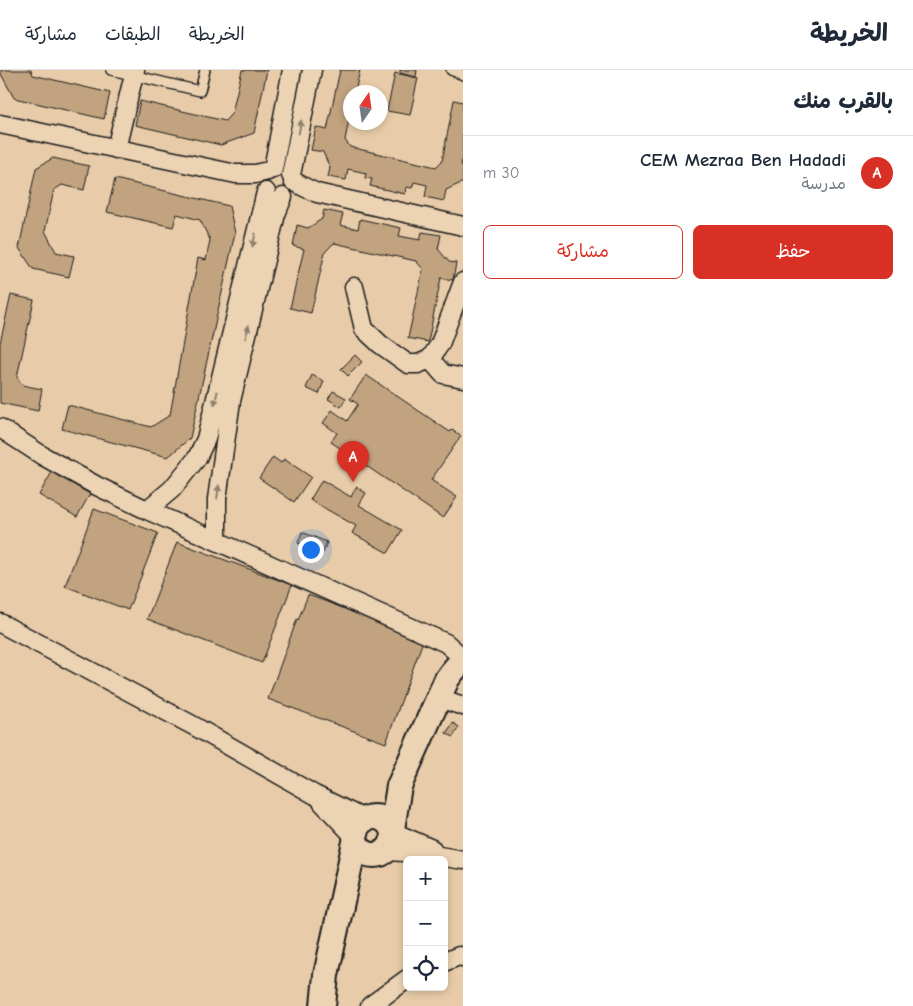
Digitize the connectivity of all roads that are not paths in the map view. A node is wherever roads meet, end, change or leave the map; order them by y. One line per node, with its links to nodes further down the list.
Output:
1 (111, 70): 6 (lane)
2 (204, 70): 6 (lane)
3 (292, 70): 10 (street)
4 (312, 70): 11 (street, one-way to 4)
5 (451, 70): 7 (lane)
6 (134, 73): 9 (street)
7 (463, 75)
8 (0, 124): 9 (street)
9 (116, 149): 10 (street)
10 (268, 180): 11 (street); 11 (street); 18 (street, one-way to 18)
11 (289, 187): 12 (street); 19 (street, one-way to 11)
12 (463, 226)
13 (463, 282): 15 (street)
14 (354, 288): 15 (street)
15 (430, 359): 16 (street)
16 (463, 378)
17 (0, 428): 18 (street)
18 (147, 510): 19 (street)
19 (217, 541): 21 (street)
20 (0, 623): 25 (street)
21 (463, 660): 22 (main road)
22 (439, 698): 23 (street); 24 (main road)
23 (463, 706)
24 (399, 786): 25 (main road); 26 (main road)
25 (361, 828): 26 (main road); 26 (main road); 28 (main road)
26 (388, 841): 27 (street); 28 (main road)
27 (460, 859)
28 (338, 920): 32 (main road)
29 (463, 957): 30 (street)
30 (448, 960)
31 (403, 982): 33 (street)
32 (323, 1006)
33 (370, 1006)

